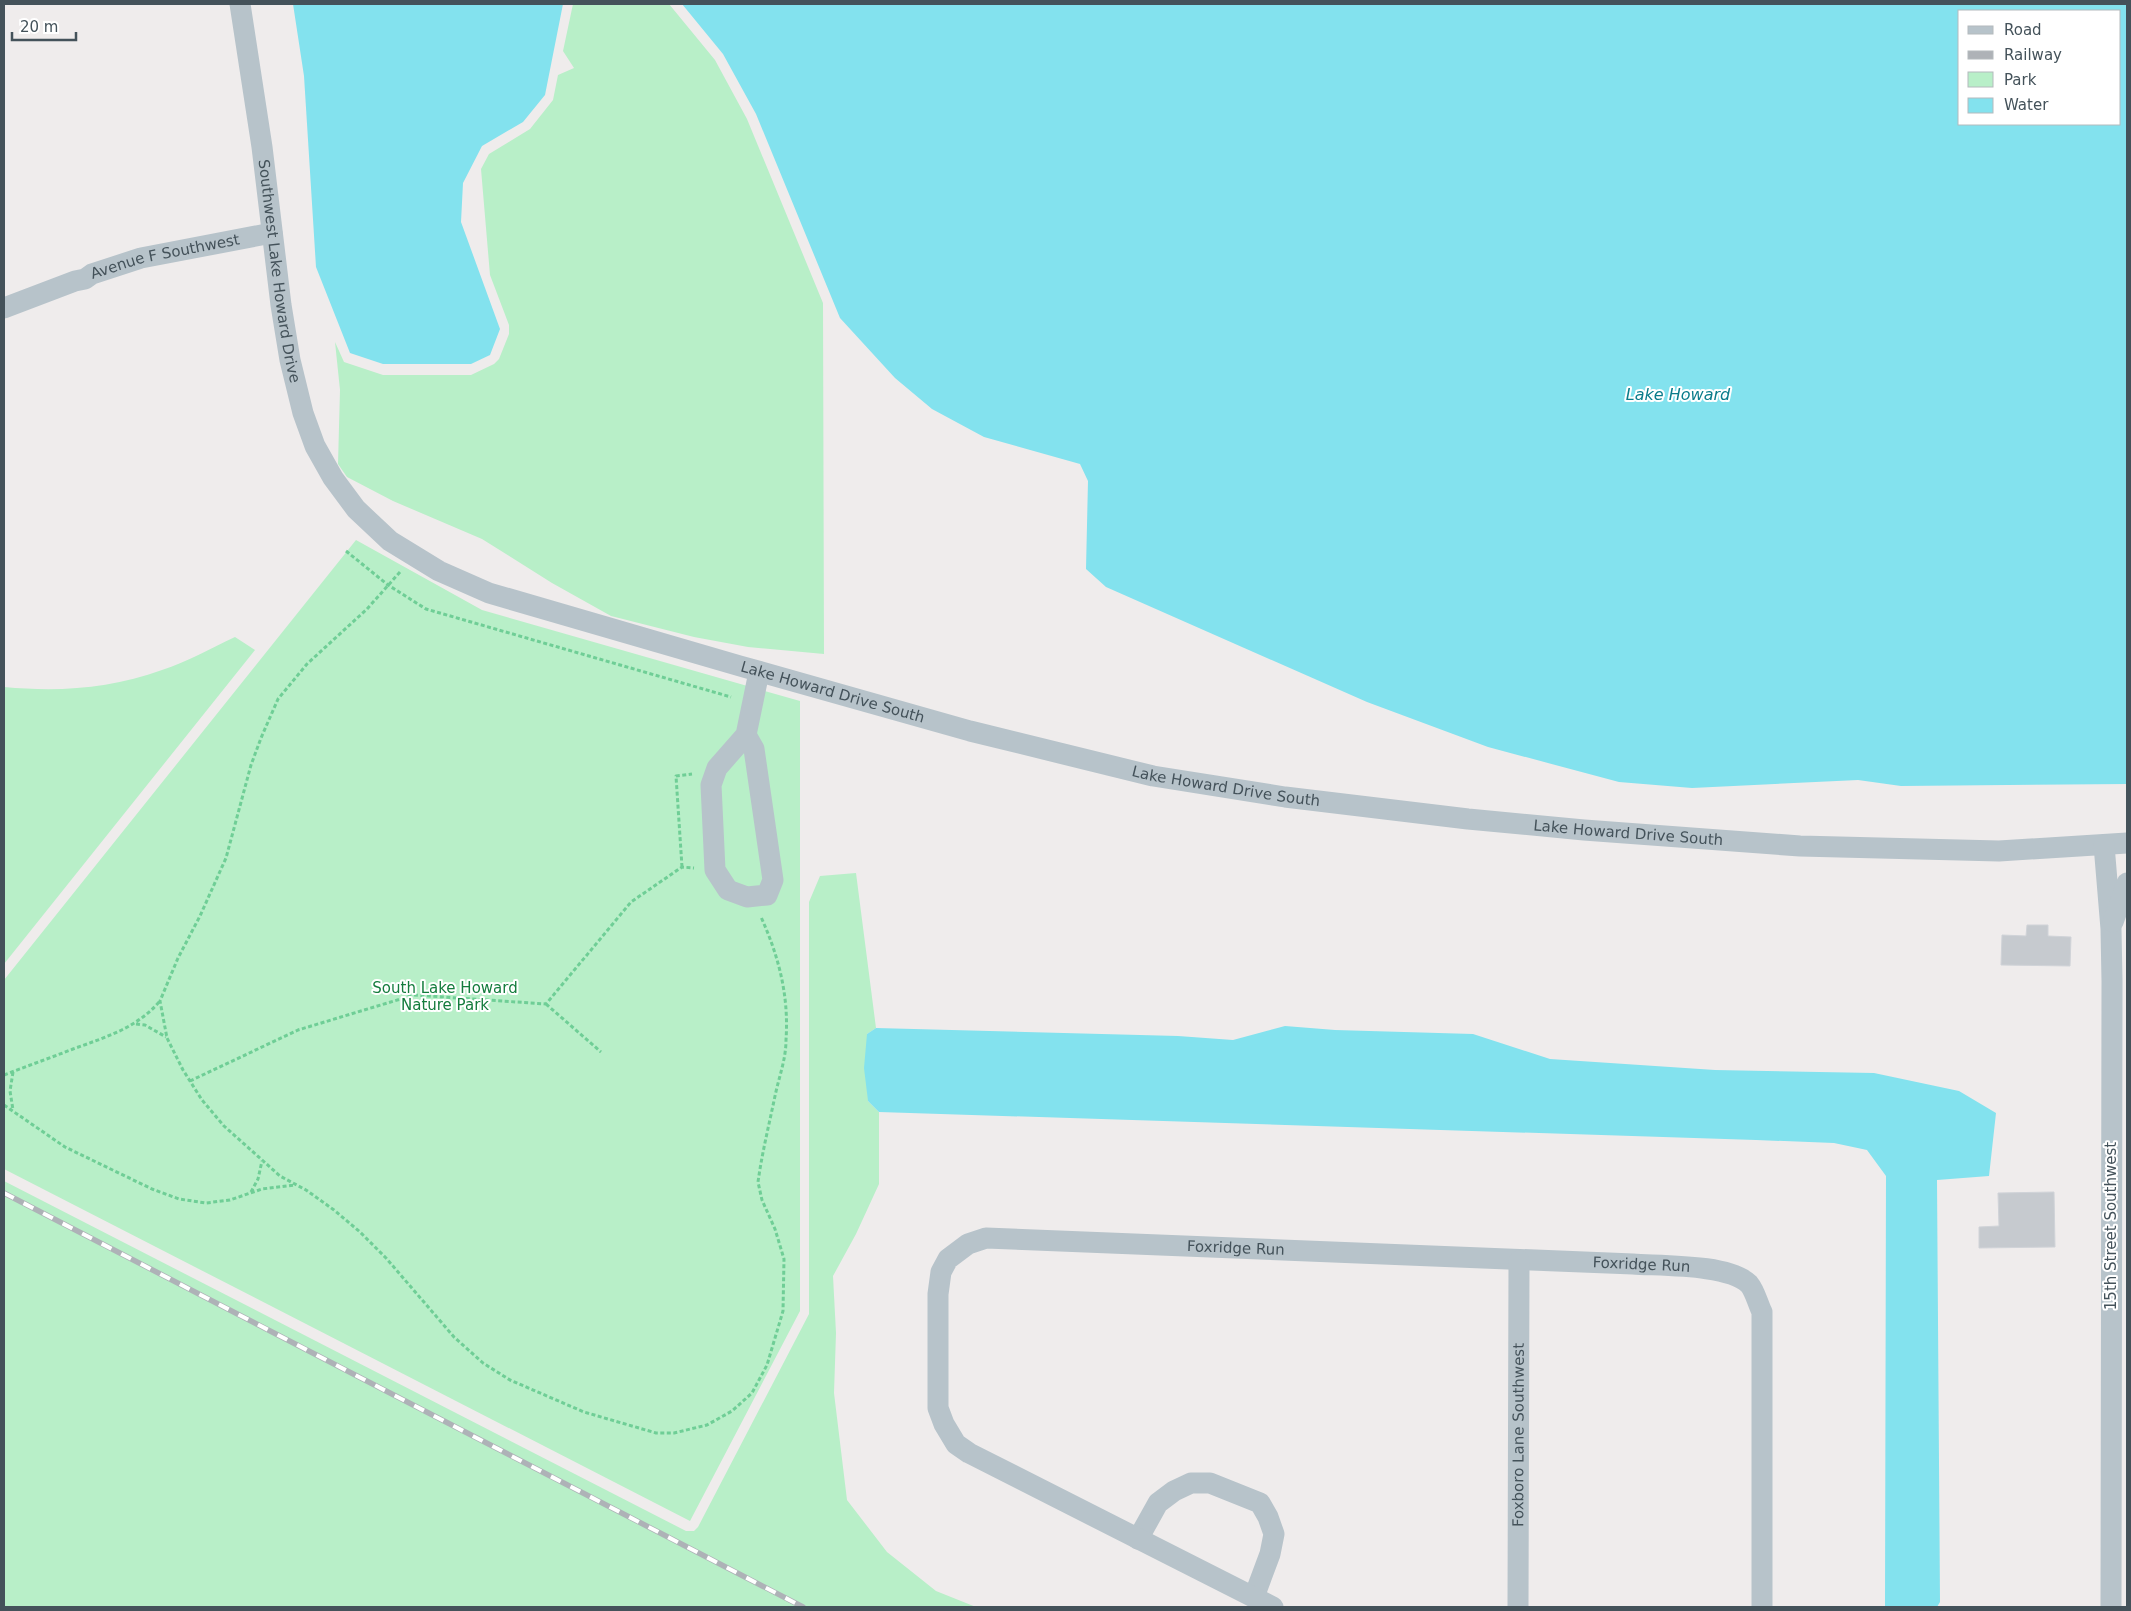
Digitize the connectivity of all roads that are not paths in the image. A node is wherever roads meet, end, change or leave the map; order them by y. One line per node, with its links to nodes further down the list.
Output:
1 (240, 4): 2 (street, Southwest Lake Howard Drive)
2 (272, 233): 3 (street, Avenue F Southwest); 4 (street, Southwest Lake Howard Drive)
3 (4, 308)
4 (368, 520): 5 (street, Lake Howard Drive South)
5 (759, 672): 6 (street); 8 (street, Lake Howard Drive South)
6 (746, 735): 6 (street)
7 (2127, 843): 8 (street, Lake Howard Drive South)
8 (2104, 845): 10 (street, 15th Street Southwest)
9 (2127, 883): 10 (street)
10 (2110, 929): 11 (street, 15th Street Southwest)
11 (2119, 1185): 14 (street, 15th Street Southwest)
12 (1519, 1261): 13 (street, Foxridge Run); 17 (street, Foxboro Lane Southwest); 18 (street, Foxridge Run)
13 (1138, 1539): 15 (street, Foxridge Run); 15 (street)
14 (2119, 1547): 19 (street, 15th Street Southwest)
15 (1254, 1597): 16 (street, Foxridge Run)
16 (1273, 1607)
17 (1518, 1607)
18 (1762, 1607)
19 (2111, 1607)

